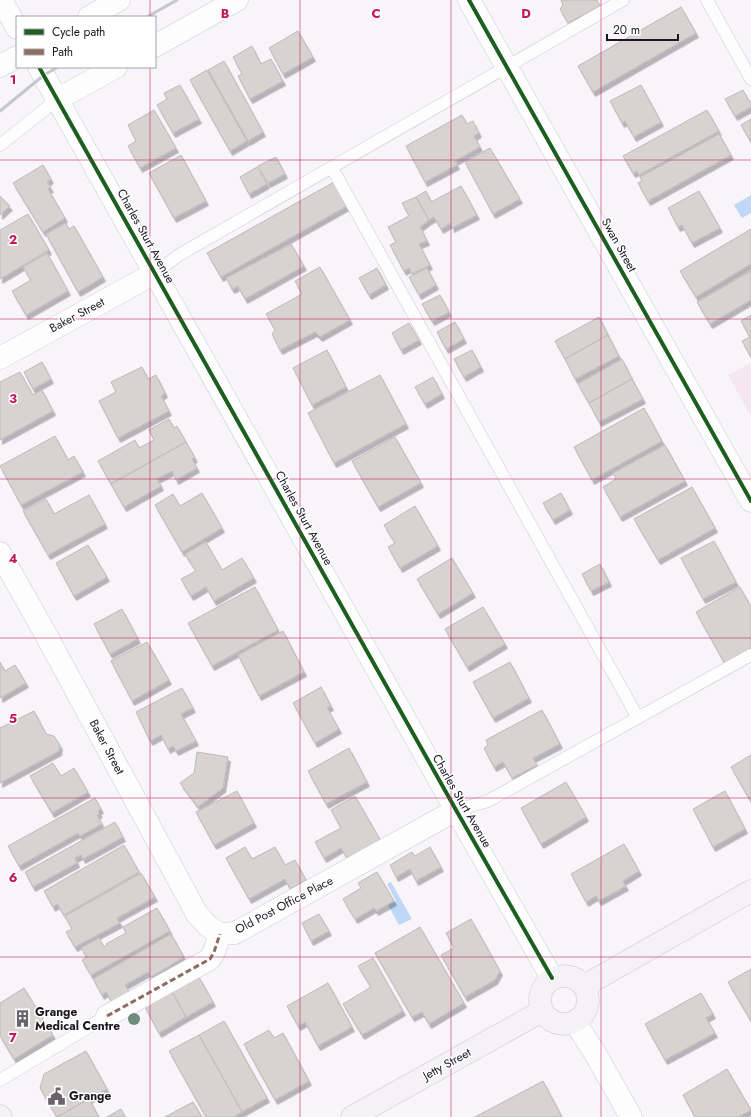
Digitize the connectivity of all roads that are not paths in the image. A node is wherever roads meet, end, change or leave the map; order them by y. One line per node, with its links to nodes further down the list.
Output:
1 (1, 0): 8 (street)
2 (119, 0): 7 (street)
3 (237, 0): 9 (street)
4 (469, 0): 12 (street, Swan Street)
5 (623, 0): 12 (lane)
6 (707, 0): 15 (lane)
7 (91, 16)
8 (16, 26)
9 (156, 45)
10 (16, 58): 11 (street)
11 (0, 66)
12 (507, 67): 18 (lane); 21 (street, Swan Street)
13 (40, 68): 16 (street, Charles Sturt Avenue)
14 (114, 68): 16 (street)
15 (751, 79)
16 (58, 100): 17 (lane); 19 (street, Charles Sturt Avenue)
17 (0, 145)
18 (332, 168): 19 (lane); 24 (lane)
19 (155, 273): 20 (street, Baker Street); 25 (street, Charles Sturt Avenue)
20 (0, 358)
21 (751, 501)
22 (0, 554): 27 (street, Baker Street)
23 (751, 655): 24 (lane)
24 (638, 718): 25 (lane)
25 (456, 810): 27 (street, Old Post Office Place); 28 (street, Charles Sturt Avenue)
26 (751, 891): 29 (street)
27 (220, 934): 31 (street, Old Post Office Place)
28 (552, 978): 29 (street); 30 (street)
29 (584, 986): 32 (street)
30 (542, 1011): 32 (street); 34 (street, Jetty Street)
31 (107, 1016): 33 (lane, Old Post Office Place)
32 (575, 1022): 35 (street)
33 (0, 1080)
34 (352, 1117)
35 (631, 1117)

